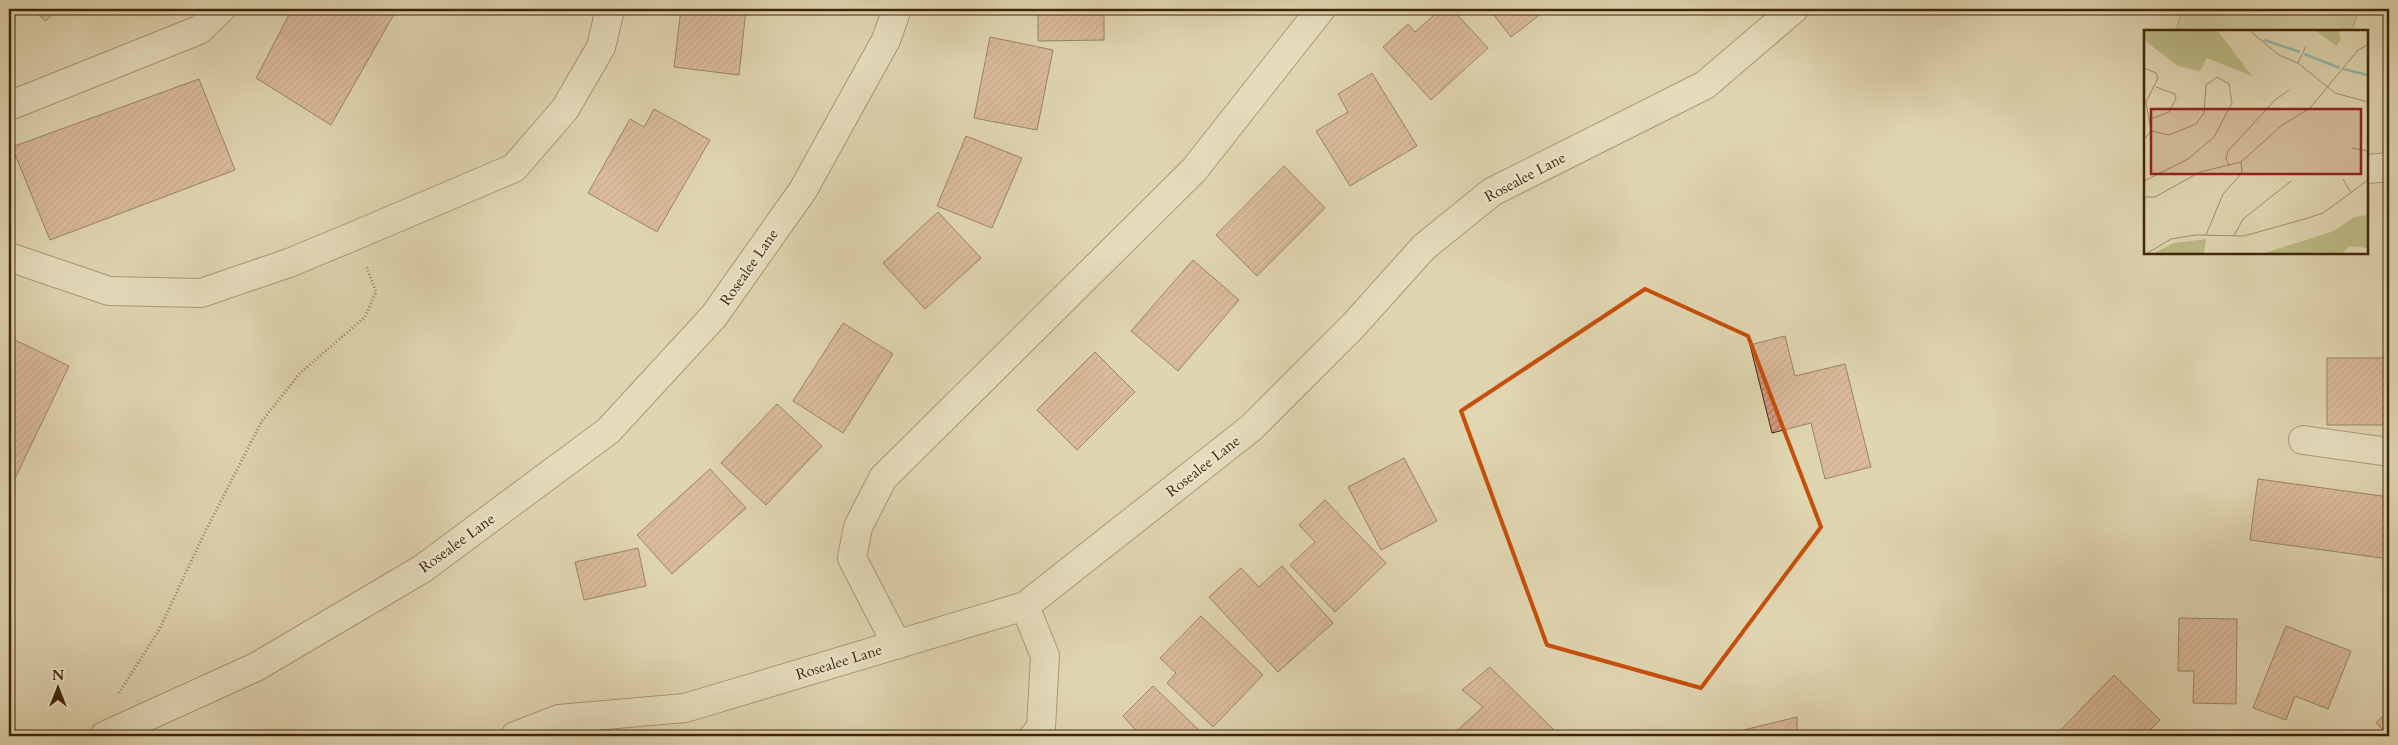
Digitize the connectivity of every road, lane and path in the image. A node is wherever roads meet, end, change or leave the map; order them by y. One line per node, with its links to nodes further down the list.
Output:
1 (221, 9): 6 (street)
2 (610, 9): 9 (street)
3 (897, 9): 16 (street, Rosealee Lane)
4 (1320, 9): 14 (street)
5 (1794, 9): 13 (street, Rosealee Lane)
6 (9, 106)
7 (2389, 167): 8 (street)
8 (2368, 169)
9 (354, 236): 10 (street); 15 (path)
10 (9, 257)
11 (2303, 440): 12 (street)
12 (2389, 452)
13 (1025, 606): 14 (street, Rosealee Lane); 18 (street)
14 (897, 644): 17 (street, Rosealee Lane)
15 (118, 696)
16 (104, 736)
17 (515, 736)
18 (1034, 736)

